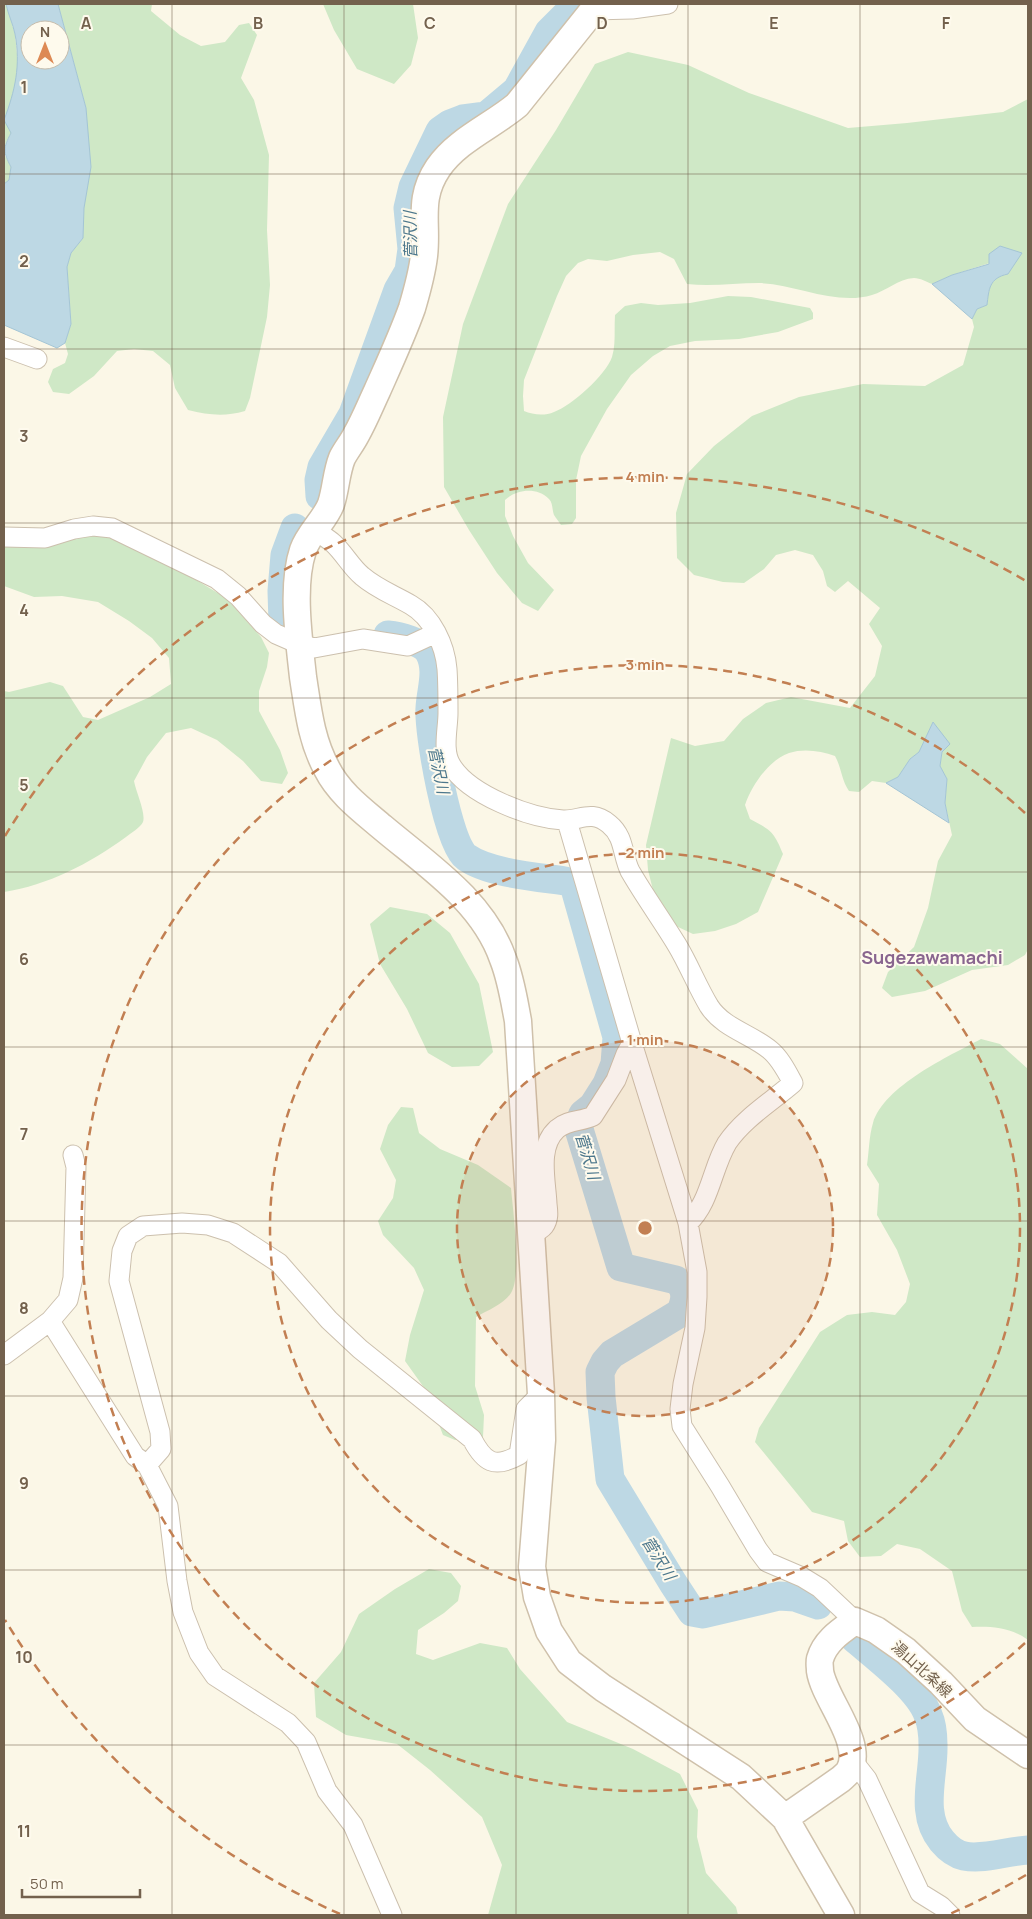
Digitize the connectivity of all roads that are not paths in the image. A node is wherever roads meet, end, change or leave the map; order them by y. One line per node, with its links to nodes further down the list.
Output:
1 (668, 4): 2 (street)
2 (596, 7): 5 (street)
3 (4, 348): 4 (street)
4 (36, 359)
5 (314, 529): 7 (street); 8 (street)
6 (4, 537): 8 (street)
7 (423, 639): 8 (street); 9 (street)
8 (299, 644): 13 (street)
9 (567, 820): 10 (street); 12 (street)
10 (632, 1043): 12 (street); 13 (street)
11 (73, 1155): 14 (street)
12 (688, 1223): 18 (street)
13 (531, 1234): 16 (street)
14 (50, 1321): 15 (street); 17 (street)
15 (4, 1355)
16 (541, 1394): 17 (street); 21 (street)
17 (147, 1464): 23 (street)
18 (855, 1621): 19 (street, 湯山北条線); 20 (street)
19 (1028, 1755)
20 (852, 1760): 21 (street); 24 (street)
21 (785, 1818): 22 (street)
22 (838, 1912)
23 (392, 1915)
24 (950, 1915)

